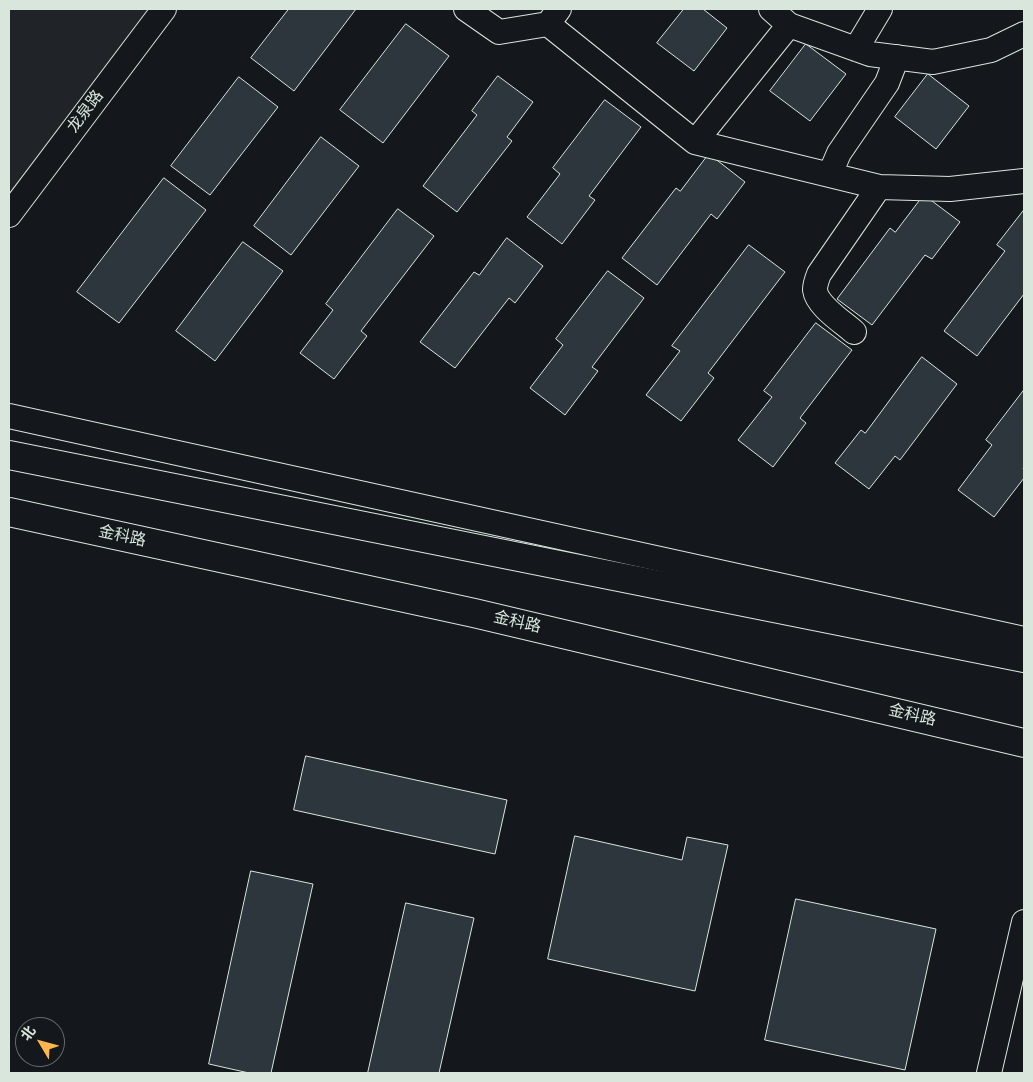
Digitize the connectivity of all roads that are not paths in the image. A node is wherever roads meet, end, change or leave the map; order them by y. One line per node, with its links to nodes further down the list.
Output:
1 (164, 9): 14 (street, 龙泉路)
2 (466, 9): 5 (street)
3 (771, 9): 6 (street)
4 (880, 9): 8 (street)
5 (554, 16): 10 (street)
6 (789, 25): 8 (street); 10 (street)
7 (1024, 34): 9 (street)
8 (856, 49): 9 (street)
9 (897, 57): 11 (street)
10 (695, 142): 11 (street)
11 (830, 174): 13 (street)
12 (1024, 181): 13 (street)
13 (879, 187): 15 (street)
14 (9, 215)
15 (854, 332)
16 (9, 416): 19 (street)
17 (9, 455): 20 (main road)
18 (9, 512): 21 (main road, 金科路)
19 (1024, 639)
20 (1024, 658)
21 (1024, 743)
22 (1024, 922): 23 (street)
23 (989, 1073)

